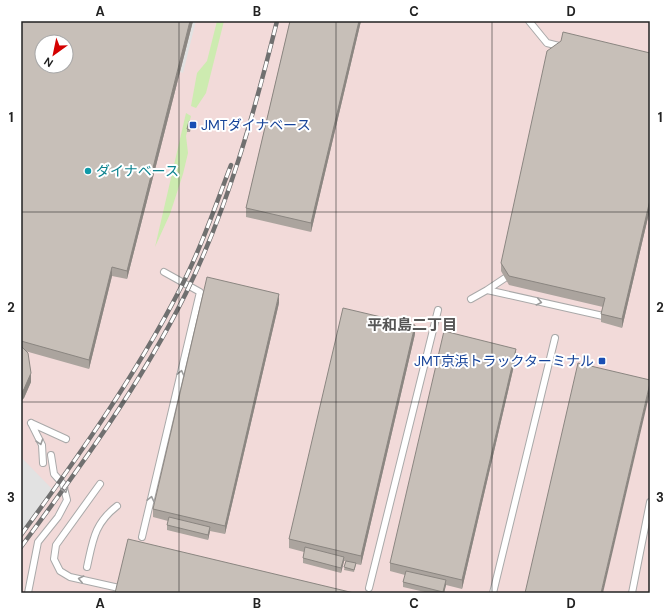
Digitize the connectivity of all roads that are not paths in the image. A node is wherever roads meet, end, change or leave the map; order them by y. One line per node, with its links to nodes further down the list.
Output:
1 (529, 21): 2 (lane)
2 (547, 43): 3 (lane); 4 (lane)
3 (569, 48)
4 (552, 52)
5 (164, 272): 18 (lane, one-way to 5)
6 (505, 278): 7 (lane)
7 (487, 290): 8 (lane); 10 (lane, one-way to 10)
8 (471, 299)
9 (438, 310): 21 (lane)
10 (614, 313)
11 (555, 338): 23 (lane)
12 (66, 439): 14 (lane, one-way to 14)
13 (51, 455): 22 (lane, one-way to 22)
14 (44, 463)
15 (100, 484): 20 (lane, one-way to 15)
16 (650, 502): 24 (lane)
17 (117, 506): 19 (lane)
18 (142, 537)
19 (87, 567)
20 (119, 588)
21 (369, 588)
22 (28, 593)
23 (493, 593)
24 (632, 593)

